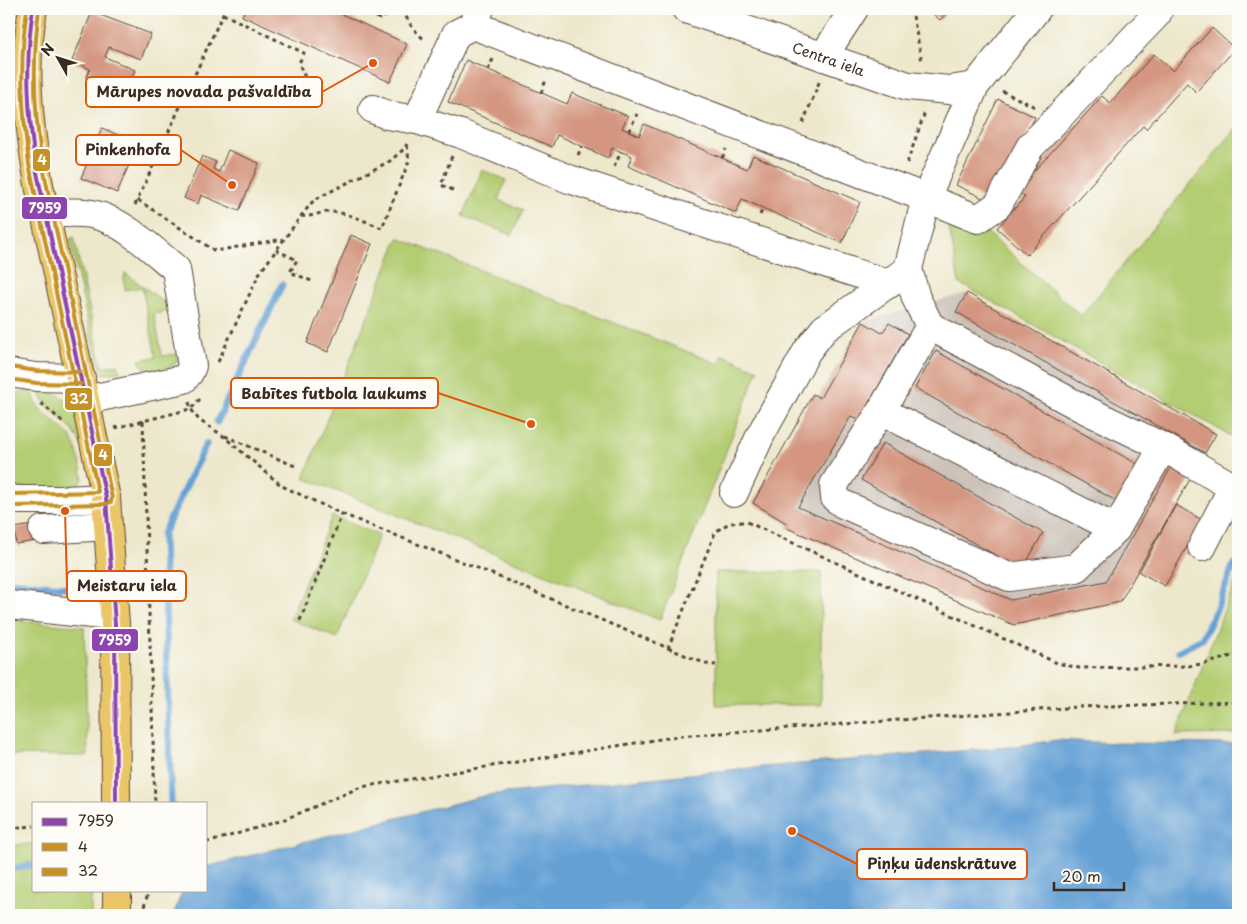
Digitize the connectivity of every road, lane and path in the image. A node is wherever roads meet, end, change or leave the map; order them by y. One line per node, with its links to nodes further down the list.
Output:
1 (33, 9): 27 (main road)
2 (225, 9): 11 (path)
3 (363, 9): 4 (path)
4 (397, 9)
5 (403, 9): 13 (path)
6 (686, 9): 14 (street, Centra iela)
7 (854, 9): 14 (street)
8 (910, 9): 17 (path)
9 (1037, 9): 16 (street)
10 (1159, 9): 19 (street)
11 (223, 14): 15 (path); 26 (path)
12 (476, 17): 13 (street); 22 (street)
13 (448, 51): 20 (street)
14 (826, 58): 17 (street, Centra iela); 22 (path)
15 (306, 80)
16 (986, 88): 17 (street, Centra iela); 19 (path); 25 (street)
17 (928, 89): 23 (path)
18 (372, 109): 20 (street)
19 (1058, 118): 25 (street)
20 (412, 132): 21 (street); 28 (path)
21 (461, 134): 24 (path); 32 (street)
22 (794, 147): 23 (street)
23 (898, 187): 25 (street)
24 (453, 190)
25 (926, 198): 32 (street)
26 (138, 200): 29 (path); 30 (path)
27 (46, 214): 29 (street); 37 (main road)
28 (301, 216)
29 (122, 228): 36 (street)
30 (284, 239)
31 (276, 250): 33 (path)
32 (899, 277): 34 (street); 43 (street)
33 (314, 282)
34 (930, 326): 38 (street); 41 (street)
35 (9, 373): 37 (street)
36 (184, 379): 37 (street); 40 (path)
37 (83, 389): 45 (main road)
38 (881, 411): 48 (street); 48 (street)
39 (143, 422): 59 (path)
40 (222, 435): 42 (path); 46 (path)
41 (1163, 447): 48 (street); 50 (street)
42 (296, 466)
43 (734, 493)
44 (9, 498): 45 (street)
45 (106, 498): 47 (main road)
46 (342, 514): 53 (path); 54 (path)
47 (108, 526): 49 (street); 52 (main road)
48 (1116, 529)
49 (43, 530)
50 (1202, 547)
51 (9, 605): 52 (street)
52 (114, 614): 58 (main road)
53 (299, 623)
54 (668, 648): 55 (path); 56 (path)
55 (1238, 654)
56 (716, 665)
57 (1238, 702): 62 (path)
58 (116, 802)
59 (155, 802)
60 (32, 826): 61 (path)
61 (9, 828)
62 (208, 842)
63 (117, 892): 66 (main road)
64 (148, 892): 65 (path)
65 (143, 909)
66 (117, 915)

